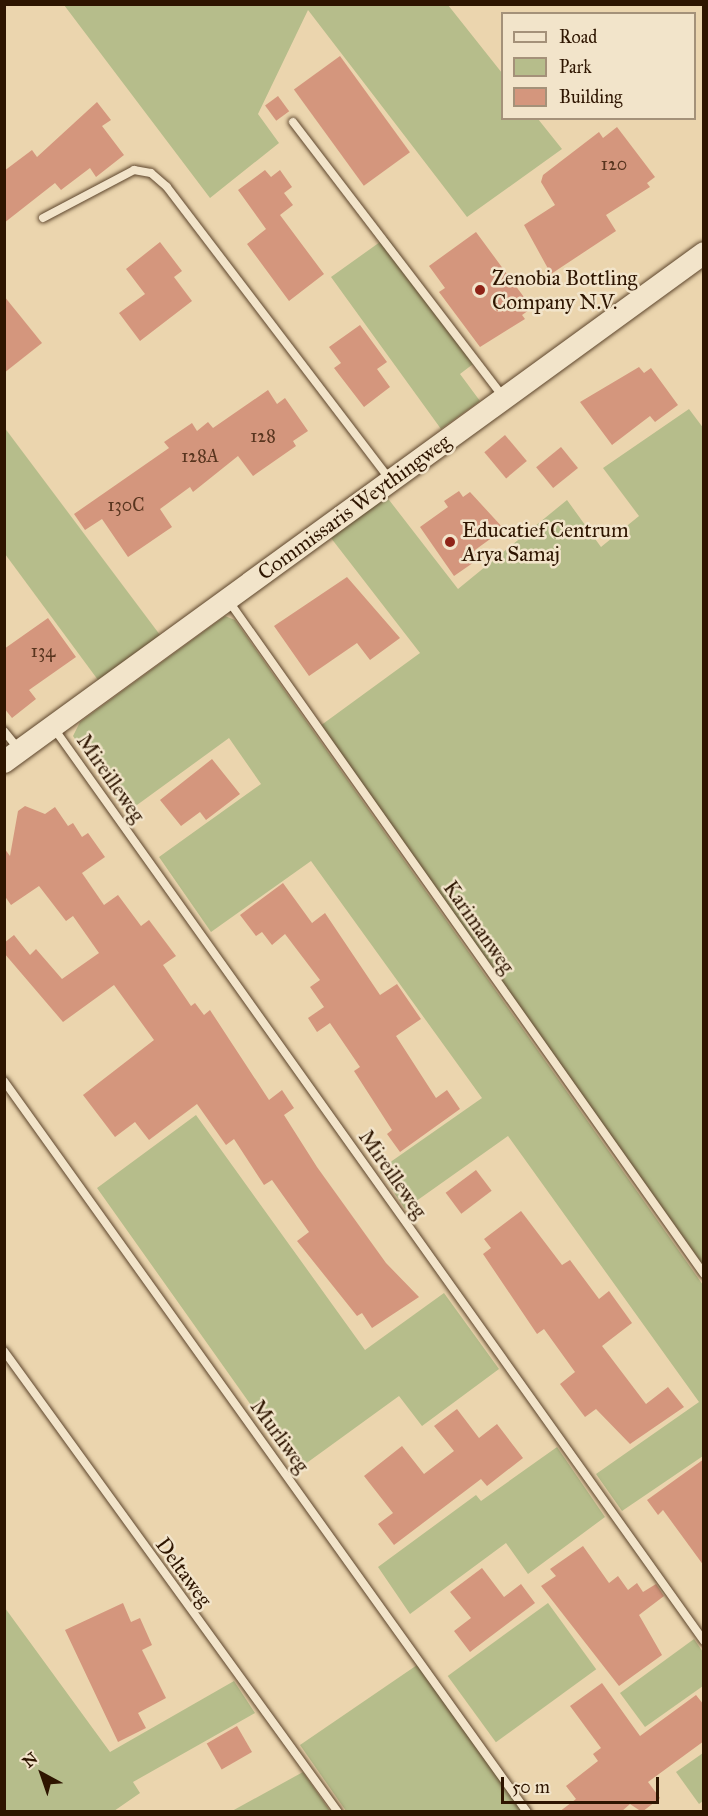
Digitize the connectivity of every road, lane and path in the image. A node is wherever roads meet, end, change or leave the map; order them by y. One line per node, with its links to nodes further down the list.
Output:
1 (293, 122): 4 (lane)
2 (43, 218): 5 (lane)
3 (704, 253): 4 (main road, Commissaris Weythingweg)
4 (503, 397): 5 (main road, Commissaris Weythingweg)
5 (390, 480): 6 (main road, Commissaris Weythingweg)
6 (228, 599): 7 (main road, Commissaris Weythingweg); 11 (lane, Karimanweg)
7 (53, 727): 9 (main road, Commissaris Weythingweg); 13 (lane, Mireilleweg)
8 (4, 731): 9 (lane)
9 (12, 757)
10 (4, 1081): 15 (lane, Murliweg)
11 (704, 1274)
12 (4, 1351): 14 (lane, Deltaweg)
13 (704, 1641)
14 (338, 1812)
15 (527, 1812)

